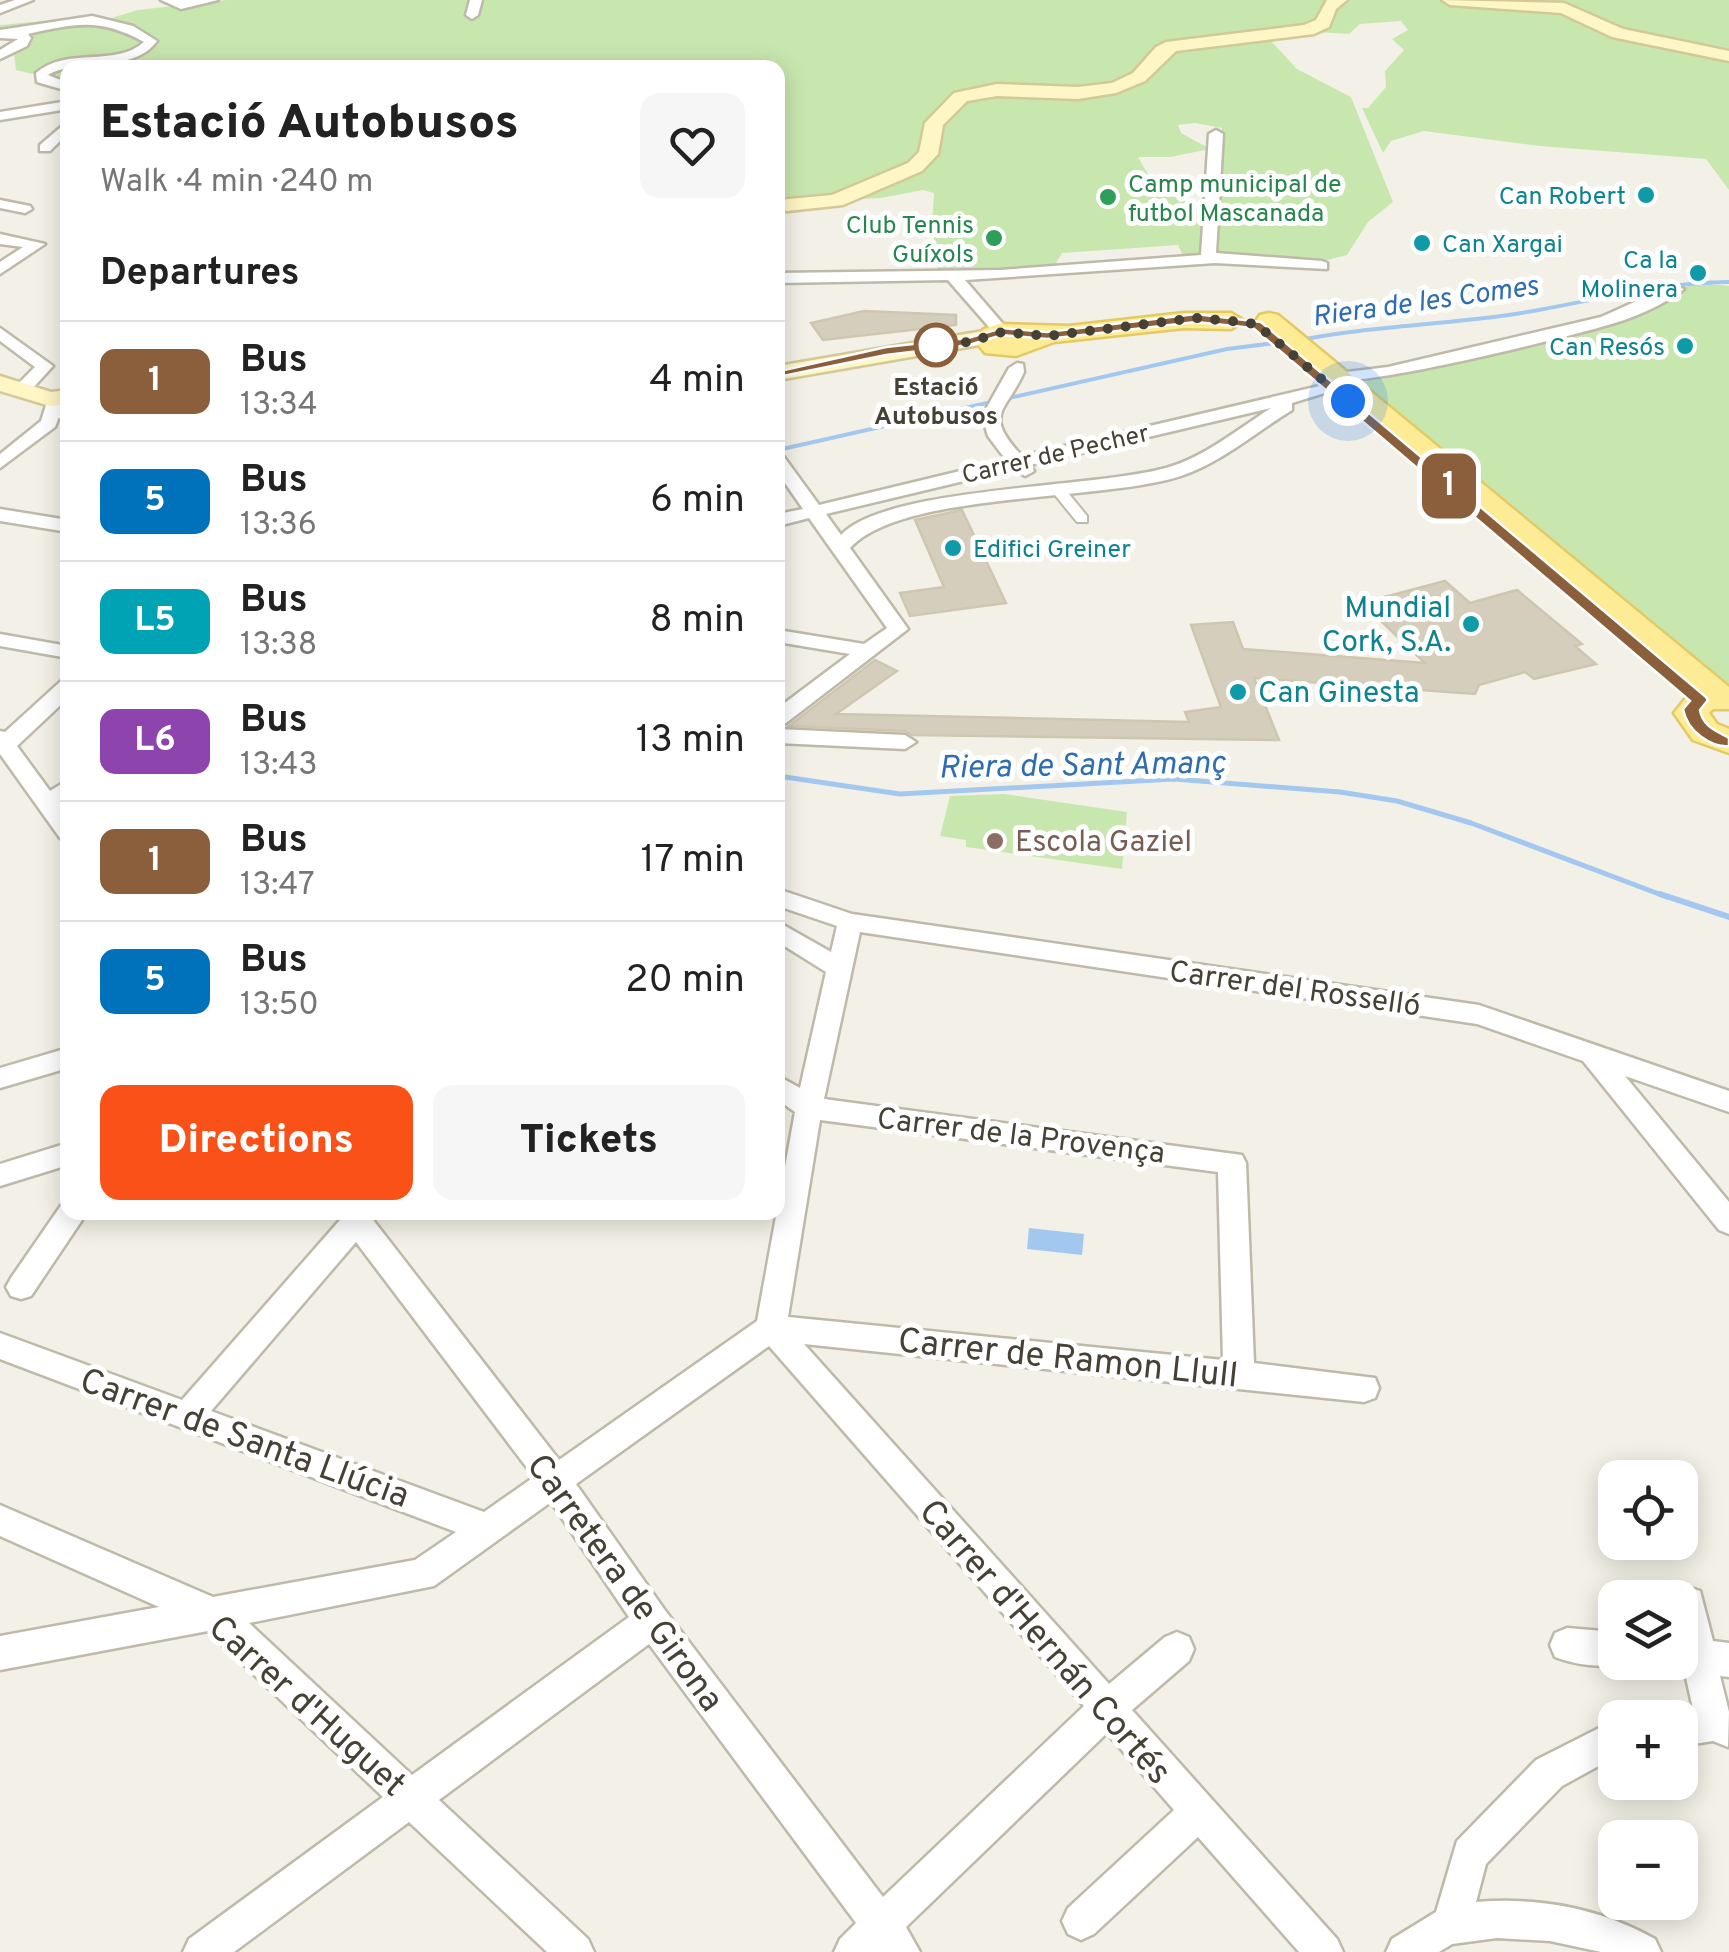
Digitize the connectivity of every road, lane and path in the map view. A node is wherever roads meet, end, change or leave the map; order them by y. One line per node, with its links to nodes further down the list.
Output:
1 (27, 0): 7 (street)
2 (167, 0): 3 (street)
3 (212, 0)
4 (476, 0): 8 (street)
5 (1339, 0): 22 (main road)
6 (1450, 0): 12 (main road)
7 (0, 9)
8 (472, 16)
9 (18, 33): 10 (street); 11 (street); 13 (street)
10 (0, 34)
11 (0, 55)
12 (1729, 56)
13 (73, 60)
14 (60, 65): 15 (street)
15 (60, 85)
16 (60, 106): 17 (street)
17 (0, 116)
18 (60, 133): 20 (street)
19 (1216, 134): 25 (street)
20 (45, 148)
21 (1, 193): 23 (street)
22 (785, 205)
23 (25, 209)
24 (0, 239): 27 (street)
25 (1208, 258): 26 (street); 28 (street)
26 (1322, 266)
27 (0, 269)
28 (953, 276): 29 (street); 32 (street)
29 (785, 278)
30 (1676, 289): 34 (street, Carrer de Pecher)
31 (4, 329): 35 (street)
32 (1007, 342): 33 (main road); 34 (main road); 37 (street)
33 (785, 372)
34 (1339, 383): 37 (street, Carrer de Pecher); 39 (street); 52 (main road)
35 (45, 395): 36 (street)
36 (0, 462)
37 (1017, 462): 39 (street); 41 (street, Carrer de Pecher)
38 (785, 472): 41 (street)
39 (1039, 492): 46 (street)
40 (1060, 492): 44 (street)
41 (811, 511): 43 (street, Carrer de Pecher); 46 (street)
42 (0, 515): 45 (street)
43 (785, 518)
44 (1082, 519)
45 (60, 525)
46 (839, 548): 50 (street)
47 (785, 637): 50 (street)
48 (0, 640): 49 (street)
49 (60, 651)
50 (867, 651): 53 (street)
51 (60, 693): 55 (street)
52 (1714, 699): 57 (main road)
53 (785, 713)
54 (785, 736): 56 (street)
55 (2, 741): 59 (street)
56 (905, 742)
57 (1729, 742)
58 (60, 795): 59 (street)
59 (48, 806): 60 (street)
60 (60, 822)
61 (785, 899): 62 (street, Carrer del Rosselló)
62 (850, 922): 64 (street); 65 (street, Carrer del Rosselló)
63 (785, 936): 64 (street)
64 (842, 970): 70 (street)
65 (1588, 1050): 69 (street, Carrer del Rosselló); 76 (street)
66 (60, 1060): 67 (street)
67 (0, 1078)
68 (785, 1091): 70 (street)
69 (1729, 1102)
70 (810, 1108): 78 (street); 80 (street, Carrer de la Provença)
71 (60, 1156): 72 (street)
72 (0, 1174)
73 (67, 1220): 77 (street)
74 (351, 1220): 82 (street)
75 (355, 1220): 83 (street, Carretera de Girona)
76 (1729, 1222)
77 (21, 1287)
78 (771, 1328): 80 (street, Carrer de Ramon Llull); 83 (street); 93 (street, Carrer d'Hernán Cortés)
79 (0, 1346): 82 (street, Carrer de Santa Llúcia)
80 (1239, 1373): 81 (street, Carrer de Ramon Llull)
81 (1364, 1388)
82 (188, 1416): 85 (street, Carrer de Santa Llúcia)
83 (556, 1483): 85 (street); 87 (street, Carretera de Girona)
84 (0, 1520): 86 (street, Carrer d'Huguet)
85 (489, 1528): 86 (street)
86 (214, 1614): 91 (street); 96 (street, Carrer d'Huguet)
87 (652, 1621): 96 (street); 100 (street, Carretera de Girona)
88 (1567, 1644): 89 (street)
89 (1598, 1647)
90 (1177, 1649): 93 (street)
91 (0, 1653)
92 (1703, 1657): 94 (street)
93 (1105, 1710): 97 (street, Carrer d'Hernán Cortés); 100 (street)
94 (1707, 1727)
95 (1598, 1747): 99 (street)
96 (410, 1798): 101 (street); 102 (street, Carrer d'Huguet)
97 (1198, 1812): 98 (street); 104 (street, Carrer d'Hernán Cortés)
98 (1081, 1921)
99 (1451, 1925): 105 (street); 106 (street)
100 (891, 1938): 103 (street)
101 (202, 1952)
102 (575, 1952)
103 (853, 1952)
104 (1324, 1952)
105 (1405, 1952)
106 (1642, 1952)

